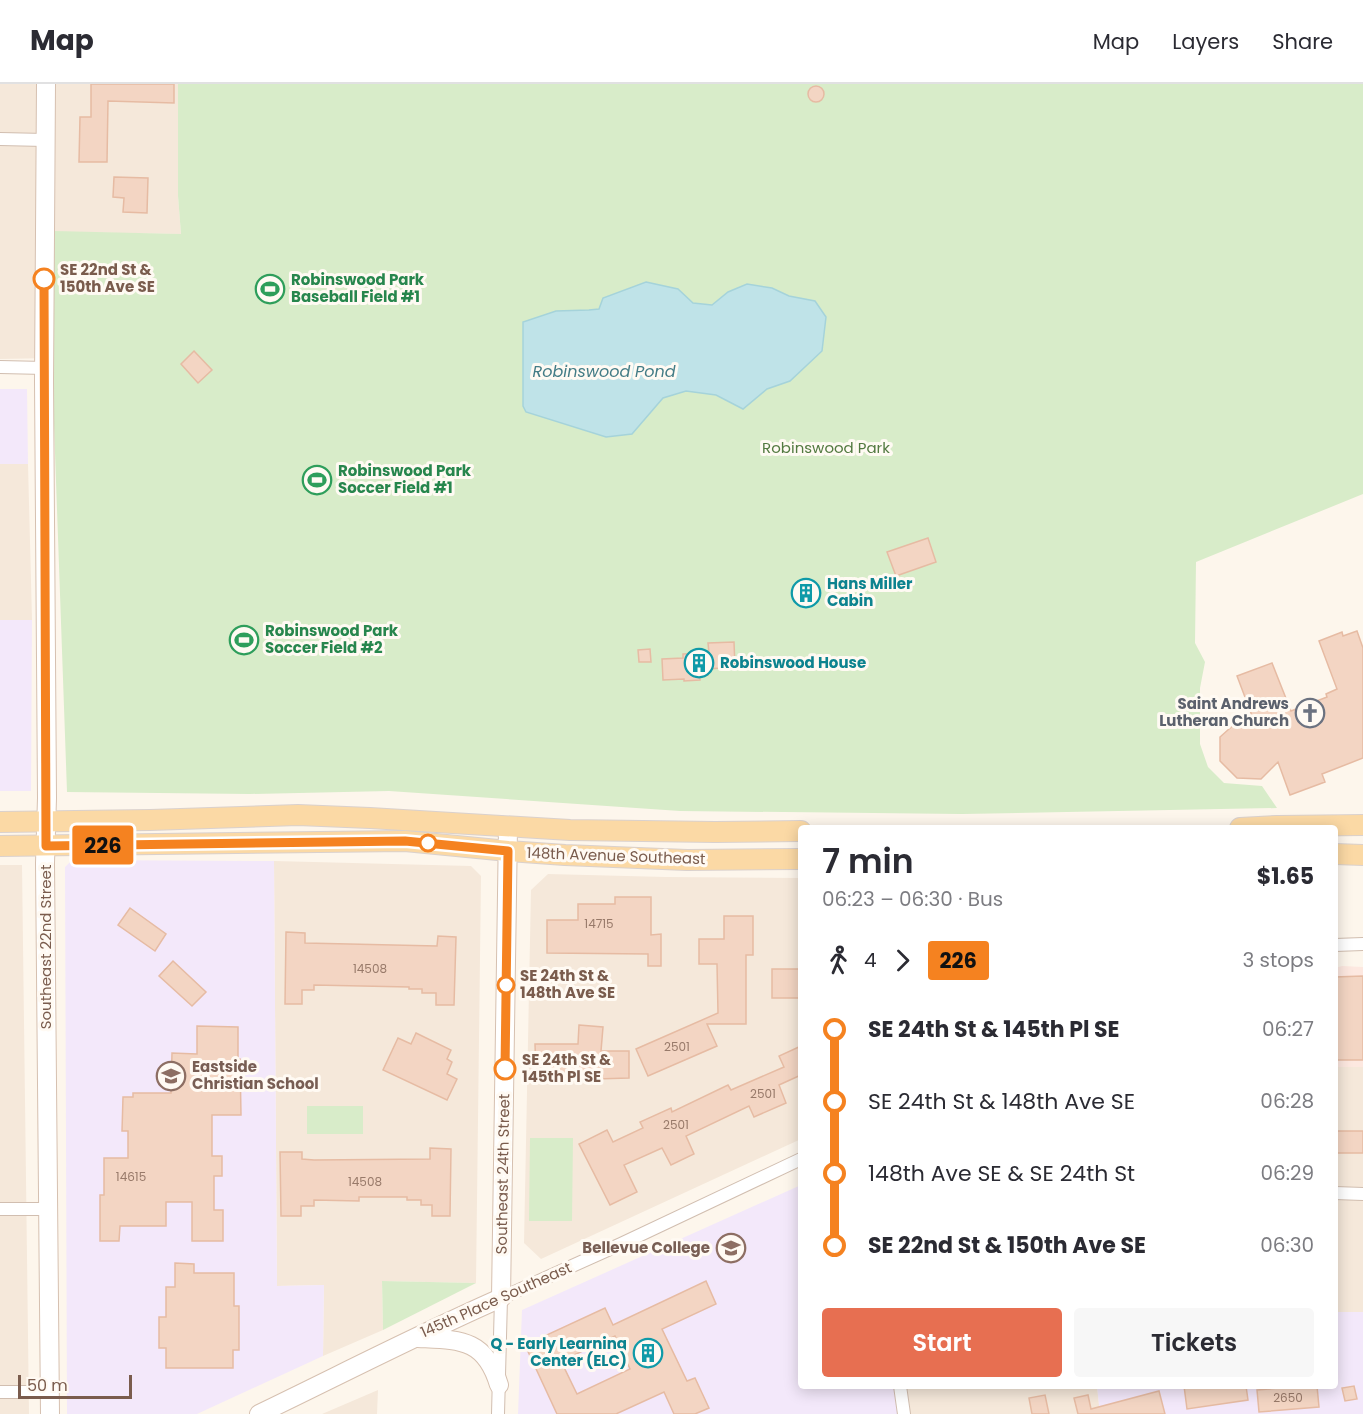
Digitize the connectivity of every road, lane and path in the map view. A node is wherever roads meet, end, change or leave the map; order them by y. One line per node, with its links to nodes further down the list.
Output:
1 (46, 84): 3 (street, Southeast 22nd Street)
2 (0, 139): 3 (street)
3 (45, 140): 5 (street, Southeast 22nd Street)
4 (0, 367): 5 (street)
5 (45, 368): 7 (street, Southeast 22nd Street)
6 (0, 822): 7 (main road, 148th Avenue Southeast)
7 (46, 822): 10 (main road, 148th Avenue Southeast); 13 (street, Southeast 22nd Street)
8 (1338, 825): 9 (main road)
9 (1363, 825)
10 (508, 827): 11 (main road, 148th Avenue Southeast); 14 (street, Southeast 24th Street)
11 (798, 831)
12 (0, 846): 13 (main road, 148th Avenue Southeast)
13 (46, 846): 14 (main road, 148th Avenue Southeast); 24 (street, Southeast 22nd Street)
14 (508, 851): 17 (main road, 148th Avenue Southeast); 25 (street, Southeast 24th Street)
15 (1338, 855): 16 (main road)
16 (1363, 855)
17 (798, 859)
18 (1363, 944): 19 (street)
19 (1338, 945)
20 (798, 1160): 25 (street, 145th Place Southeast)
21 (1338, 1193): 22 (street)
22 (1363, 1194)
23 (0, 1209): 24 (street)
24 (48, 1209): 30 (street, Southeast 22nd Street)
25 (501, 1298): 26 (street, 145th Place Southeast); 27 (street, Southeast 24th Street)
26 (413, 1338): 27 (street); 32 (street, 145th Place Southeast)
27 (499, 1384): 33 (street, Southeast 24th Street)
28 (900, 1389): 34 (street)
29 (0, 1392): 30 (street)
30 (50, 1392): 31 (street, Southeast 22nd Street)
31 (50, 1414)
32 (259, 1414)
33 (498, 1414)
34 (904, 1414)

